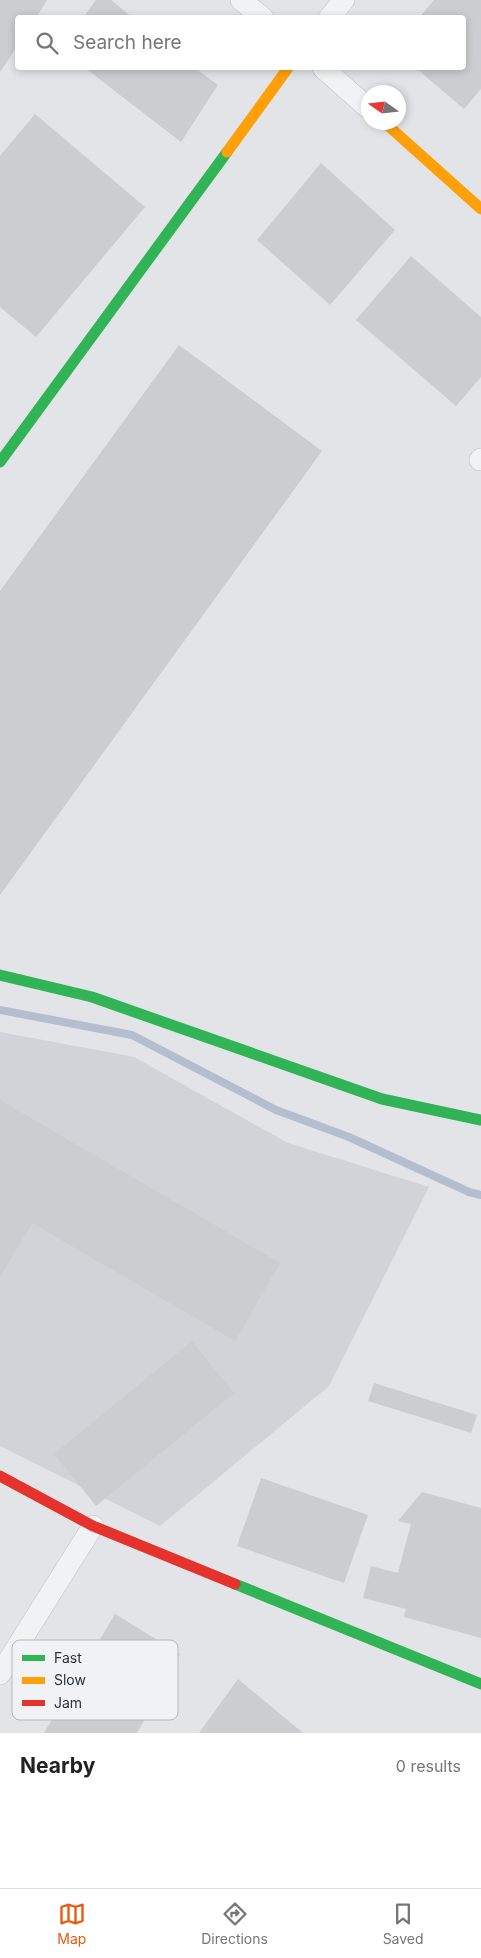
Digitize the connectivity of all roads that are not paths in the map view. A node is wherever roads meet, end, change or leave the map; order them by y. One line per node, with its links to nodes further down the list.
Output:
1 (242, 0): 3 (street)
2 (344, 0): 4 (street)
3 (260, 15)
4 (332, 15)
5 (287, 70): 10 (street)
6 (325, 70): 7 (street)
7 (361, 102)
8 (393, 130): 9 (street)
9 (481, 209)
10 (0, 462)
11 (0, 975): 12 (street)
12 (481, 1120)
13 (0, 1476): 14 (street)
14 (93, 1526): 15 (street); 18 (street)
15 (21, 1640)
16 (12, 1655): 17 (street)
17 (0, 1674)
18 (481, 1684)

